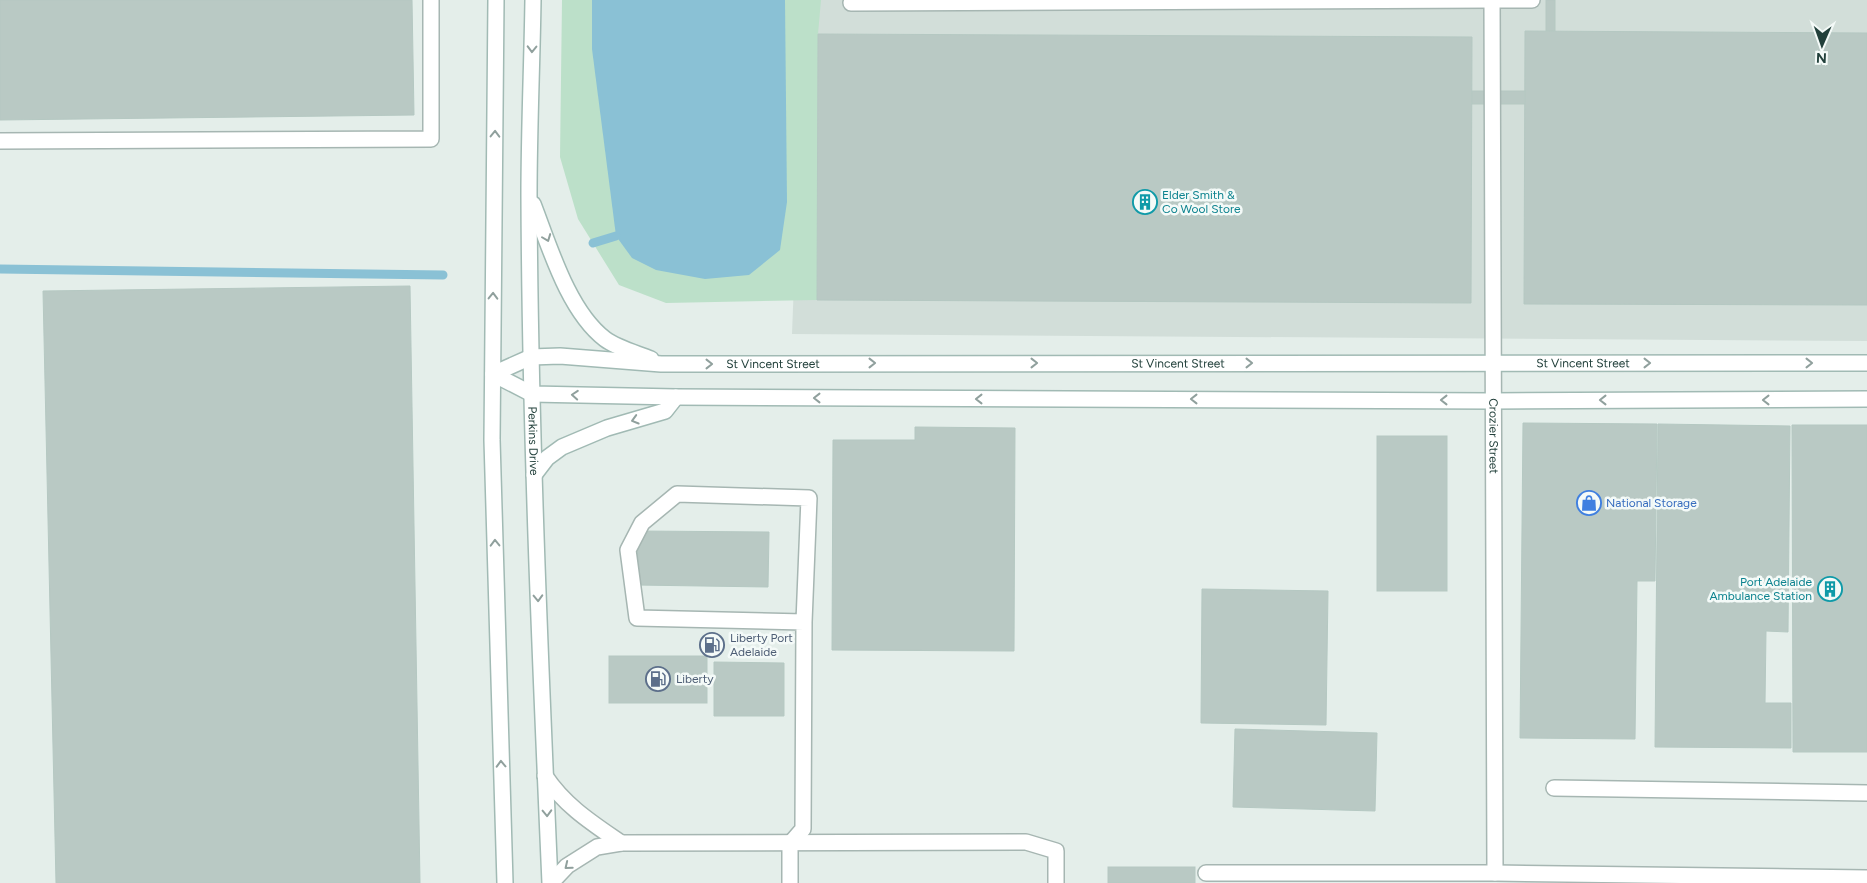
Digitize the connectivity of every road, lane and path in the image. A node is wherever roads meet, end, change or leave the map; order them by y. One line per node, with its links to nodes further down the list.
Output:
1 (431, 0): 7 (main road)
2 (496, 0): 13 (main road, one-way to 2)
3 (533, 0): 8 (main road, Perkins Drive, one-way to 8)
4 (1492, 0): 5 (main road); 6 (main road); 10 (main road, Crozier Street)
5 (1532, 0)
6 (851, 3)
7 (0, 141)
8 (529, 193): 9 (main road, Perkins Drive); 12 (main road, one-way to 12)
9 (531, 357): 12 (main road, St Vincent Street); 13 (main road, St Vincent Street); 14 (main road, Perkins Drive)
10 (1493, 362): 11 (main road, St Vincent Street, one-way to 11); 12 (main road, St Vincent Street, one-way to 10); 17 (main road, Crozier Street)
11 (1867, 363)
12 (661, 364)
13 (494, 374): 14 (main road); 28 (main road, one-way to 13)
14 (532, 394): 15 (main road, one-way to 14); 18 (main road, Perkins Drive)
15 (676, 397): 17 (main road, one-way to 15); 18 (main road, one-way to 18)
16 (1867, 399): 17 (main road, one-way to 17)
17 (1493, 401): 26 (main road, Crozier Street)
18 (534, 475): 20 (main road, Perkins Drive, one-way to 20)
19 (804, 622): 19 (main road); 24 (main road)
20 (545, 776): 23 (main road); 29 (main road, Perkins Drive, one-way to 29)
21 (1554, 788): 22 (main road)
22 (1867, 793)
23 (622, 843): 24 (main road); 29 (main road, one-way to 29)
24 (790, 844): 30 (main road); 31 (main road)
25 (1206, 873): 26 (main road)
26 (1496, 873): 27 (main road)
27 (1867, 878)
28 (505, 883)
29 (550, 883)
30 (790, 883)
31 (1056, 883)

